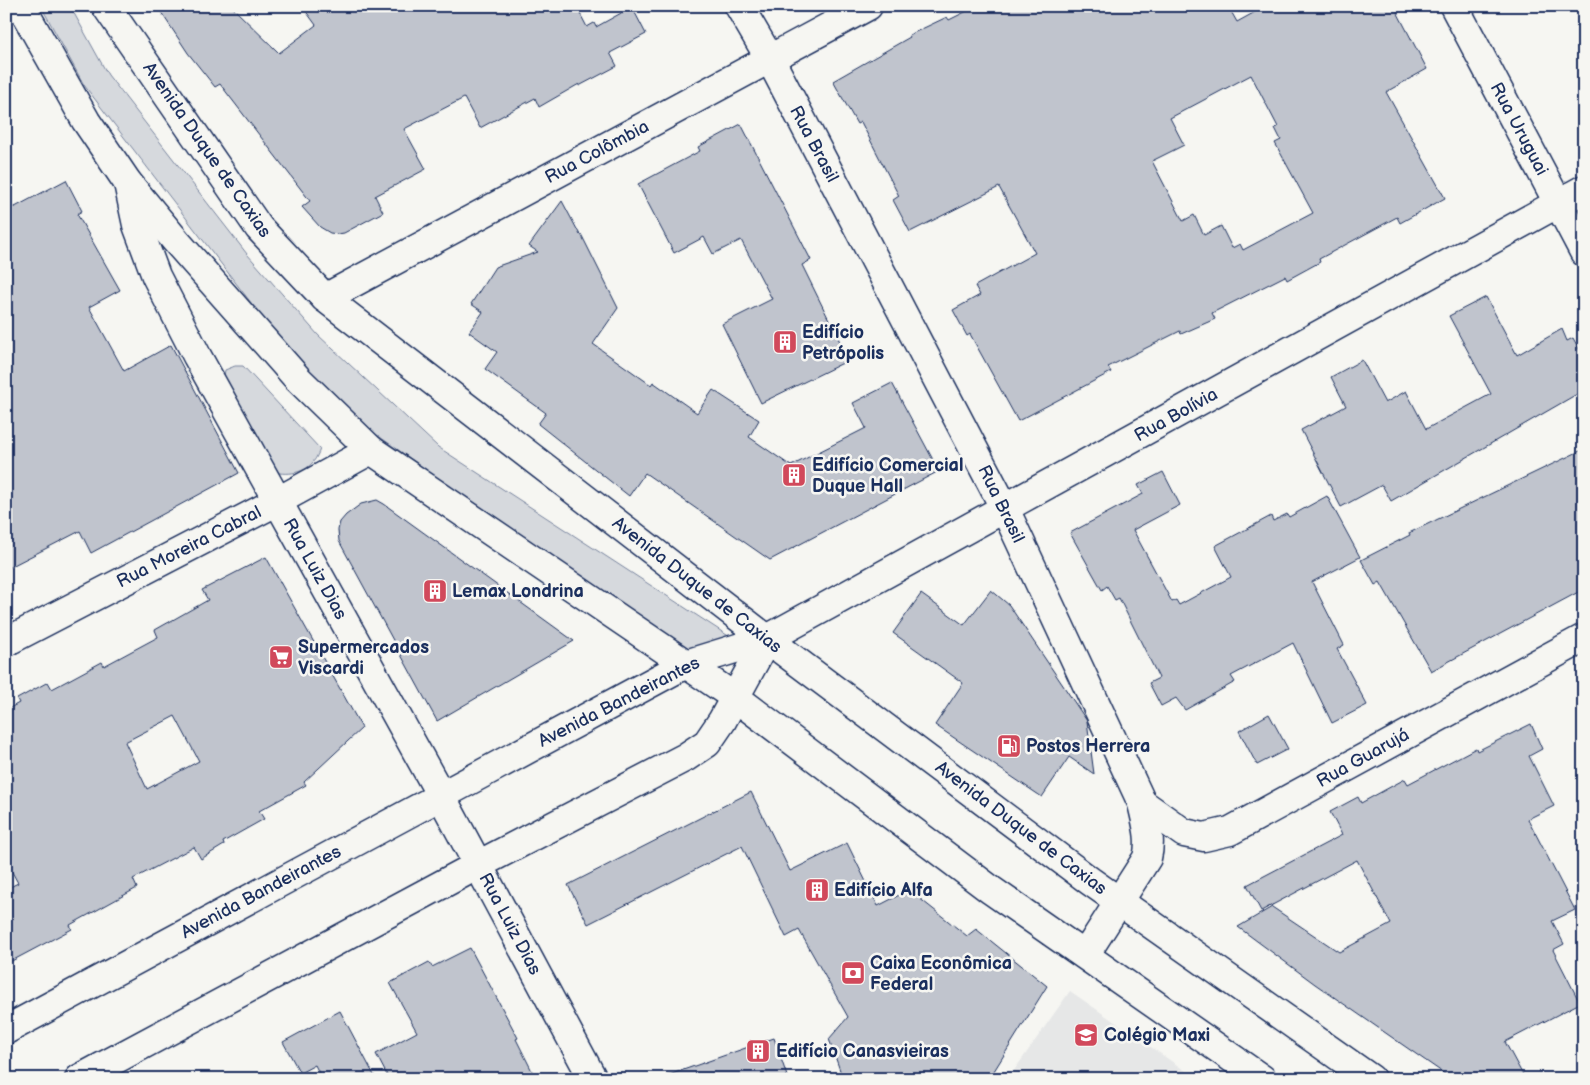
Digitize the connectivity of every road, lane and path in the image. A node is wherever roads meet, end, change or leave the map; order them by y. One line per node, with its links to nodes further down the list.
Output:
1 (21, 6): 7 (main road)
2 (106, 6): 11 (main road, Avenida Duque de Caxias)
3 (739, 6): 6 (main road, Rua Brasil)
4 (868, 6): 6 (main road, Rua Colômbia)
5 (1454, 6): 9 (main road, Rua Uruguai)
6 (770, 59): 11 (main road, Rua Colômbia); 14 (main road, Rua Brasil)
7 (128, 183): 12 (main road); 13 (main road, Rua Luiz Dias)
8 (1584, 189): 9 (main road, Rua Bolívia)
9 (1558, 204): 10 (main road, Rua Uruguai); 14 (main road, Rua Bolívia)
10 (1584, 252)
11 (325, 298): 16 (main road, Avenida Duque de Caxias)
12 (371, 450): 13 (main road, Rua Moreira Cabral); 18 (main road)
13 (278, 501): 17 (main road, Rua Moreira Cabral); 20 (main road, Rua Luiz Dias)
14 (1005, 509): 16 (main road, Rua Bolívia); 21 (main road, Rua Brasil)
15 (1584, 638): 21 (main road, Rua Guarujá)
16 (767, 639): 18 (main road, Avenida Bandeirantes); 19 (main road); 23 (main road, Avenida Duque de Caxias)
17 (6, 642)
18 (686, 664): 19 (main road); 20 (main road, Avenida Bandeirantes)
19 (736, 698): 22 (main road); 24 (main road)
20 (441, 795): 22 (main road, Rua Luiz Dias); 25 (main road, Avenida Bandeirantes)
21 (1142, 803): 23 (main road, Rua Brasil)
22 (478, 865): 26 (main road); 27 (main road, Rua Luiz Dias)
23 (1119, 901): 24 (main road, Rua Brasil); 29 (main road, Avenida Duque de Caxias)
24 (1085, 955): 28 (main road)
25 (6, 1030)
26 (78, 1079)
27 (593, 1079)
28 (1262, 1079)
29 (1371, 1079)

